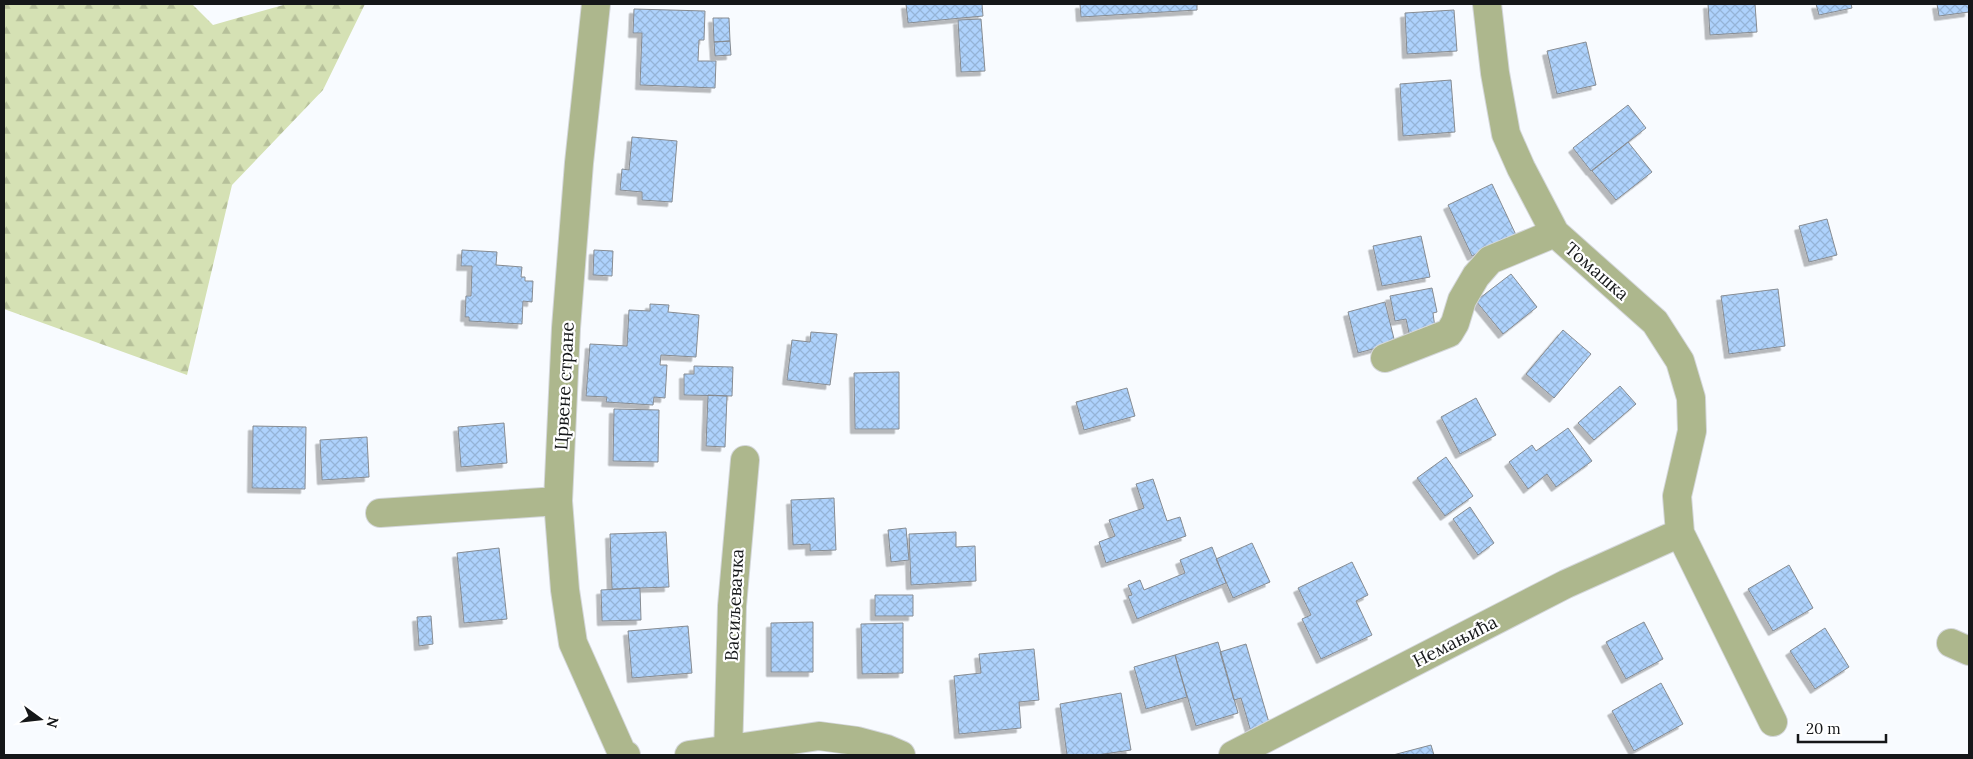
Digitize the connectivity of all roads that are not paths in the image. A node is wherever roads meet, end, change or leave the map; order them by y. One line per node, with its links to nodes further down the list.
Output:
1 (596, 4): 6 (street, Црвене стране)
2 (1487, 4): 3 (street, Томашка)
3 (1554, 233): 4 (street); 8 (street, Томашка)
4 (1385, 358)
5 (745, 460): 10 (street, Васиљевачка)
6 (558, 502): 7 (street); 11 (street, Црвене стране)
7 (380, 513)
8 (1680, 533): 9 (street); 14 (street, Немањића)
9 (1773, 722)
10 (728, 753): 12 (street); 13 (street)
11 (626, 755)
12 (689, 755)
13 (901, 755)
14 (1233, 755)

